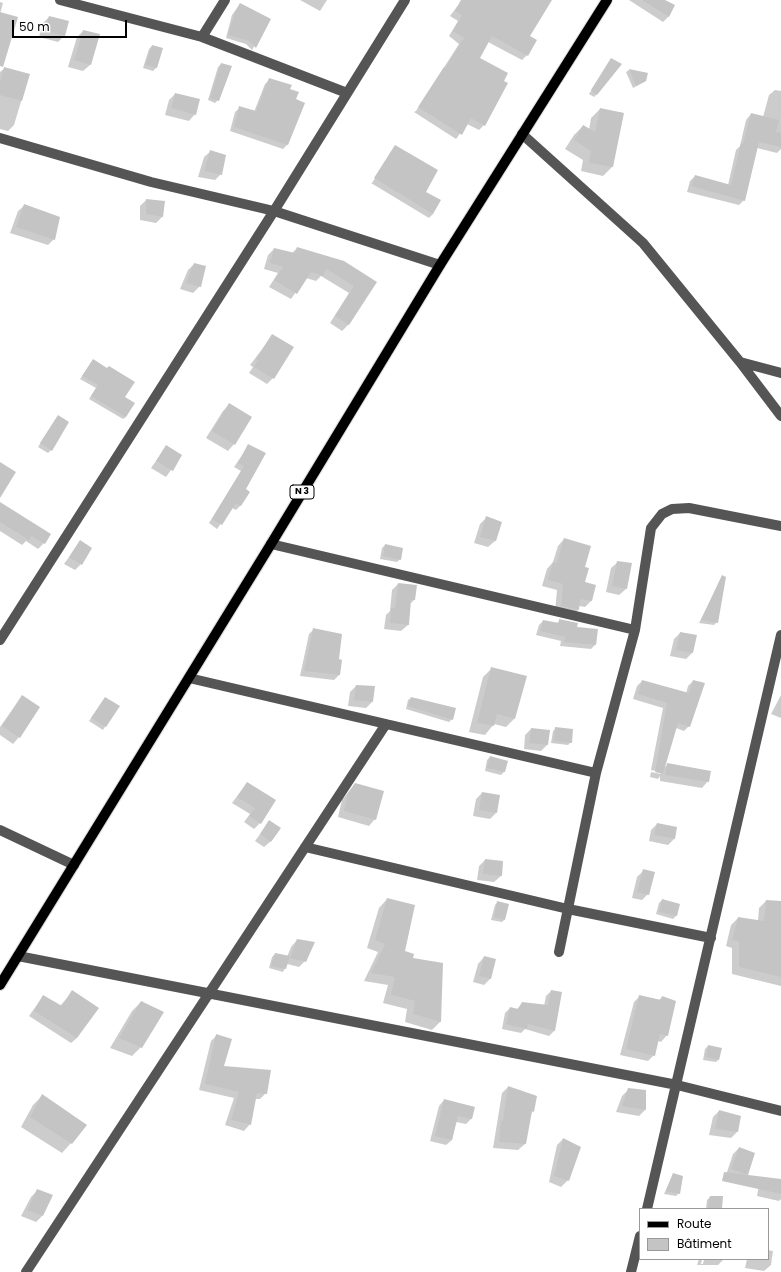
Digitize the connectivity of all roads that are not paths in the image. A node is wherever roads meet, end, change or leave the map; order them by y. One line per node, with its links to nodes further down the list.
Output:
1 (60, 0): 5 (street)
2 (225, 0): 5 (street)
3 (405, 0): 6 (street)
4 (607, 0): 7 (main road, N 3)
5 (202, 37): 6 (street)
6 (347, 93): 9 (street)
7 (522, 134): 10 (main road, N 3); 11 (street)
8 (0, 138): 9 (street)
9 (274, 211): 10 (street); 18 (street)
10 (440, 265): 15 (main road, N 3)
11 (740, 362): 12 (street); 13 (street)
12 (780, 370)
13 (781, 416)
14 (781, 526): 16 (street)
15 (271, 544): 16 (street); 19 (main road, N 3)
16 (635, 630): 21 (street)
17 (781, 635): 26 (street)
18 (0, 640)
19 (189, 678): 20 (street); 24 (main road, N 3)
20 (386, 724): 21 (street); 23 (street)
21 (596, 773): 25 (street)
22 (0, 831): 24 (street)
23 (305, 847): 25 (street); 30 (street)
24 (74, 865): 28 (main road, N 3)
25 (568, 909): 26 (street); 27 (street)
26 (711, 938): 31 (street)
27 (559, 952)
28 (18, 956): 29 (main road, N 3); 30 (street)
29 (0, 985)
30 (208, 993): 31 (street); 35 (street)
31 (677, 1084): 32 (street); 33 (street)
32 (781, 1111)
33 (646, 1208)
34 (639, 1240): 36 (street)
35 (26, 1272)
36 (631, 1272)

